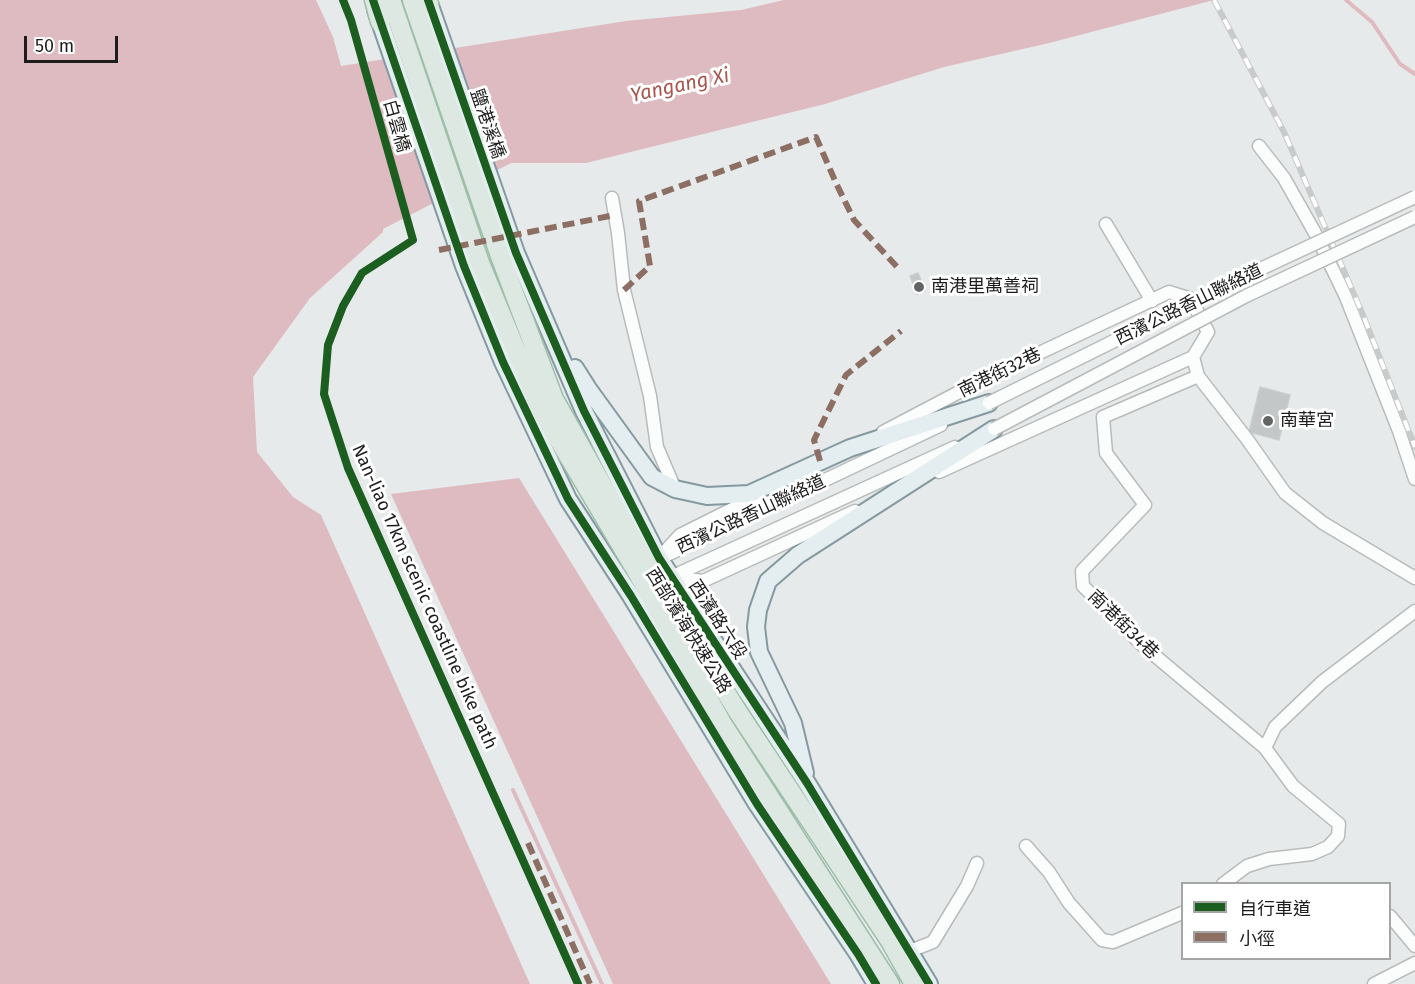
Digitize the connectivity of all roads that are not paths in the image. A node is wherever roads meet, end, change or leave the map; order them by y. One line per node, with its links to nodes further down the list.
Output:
1 (374, 0): 4 (highway)
2 (391, 0): 11 (highway)
3 (424, 1): 10 (highway, 鹽港溪橋)
4 (380, 22): 11 (main road)
5 (1259, 146): 19 (street)
6 (1415, 197): 16 (street, 西濱公路香山聯絡道, bridge)
7 (612, 198): 20 (street)
8 (1415, 217): 17 (street, 西濱公路香山聯絡道, bridge)
9 (1106, 224): 12 (street)
10 (508, 255): 13 (main road, 西濱路六段); 22 (highway, 西部濱海快速公路)
11 (472, 264): 22 (highway, 西部濱海快速公路); 24 (main road, 西濱路六段)
12 (1152, 301): 14 (street, 南港街32巷); 18 (street, 南港街32巷)
13 (545, 317): 20 (main road); 22 (main road, 西濱路六段)
14 (1193, 357): 15 (street); 21 (street)
15 (1198, 376): 23 (street); 26 (street, 南港街34巷)
16 (989, 403): 18 (main road); 22 (street, 西濱公路香山聯絡道)
17 (994, 429): 21 (main road); 24 (street, 西濱公路香山聯絡道)
18 (850, 448): 20 (main road); 22 (street, 南港街32巷)
19 (1415, 479)
20 (675, 489)
21 (899, 491): 24 (street); 27 (main road)
22 (648, 567): 24 (highway, 西部濱海快速公路); 24 (main road, 西濱路六段)
23 (1415, 578)
24 (653, 589): 27 (main road, 西濱路六段); 36 (main road, 西濱路六段); 37 (highway, 西部濱海快速公路); 38 (highway, 西部濱海快速公路)
25 (1415, 611): 26 (street)
26 (1265, 748): 30 (street, 南港街34巷)
27 (807, 783): 34 (main road, 西濱路六段)
28 (1026, 846): 31 (street)
29 (977, 863): 34 (street)
30 (1226, 882)
31 (1181, 913)
32 (1391, 918): 33 (street)
33 (1415, 946)
34 (910, 951): 39 (main road, 西濱路六段)
35 (1415, 963): 40 (street)
36 (876, 984)
37 (890, 984)
38 (914, 984)
39 (929, 984)
40 (1374, 984)

